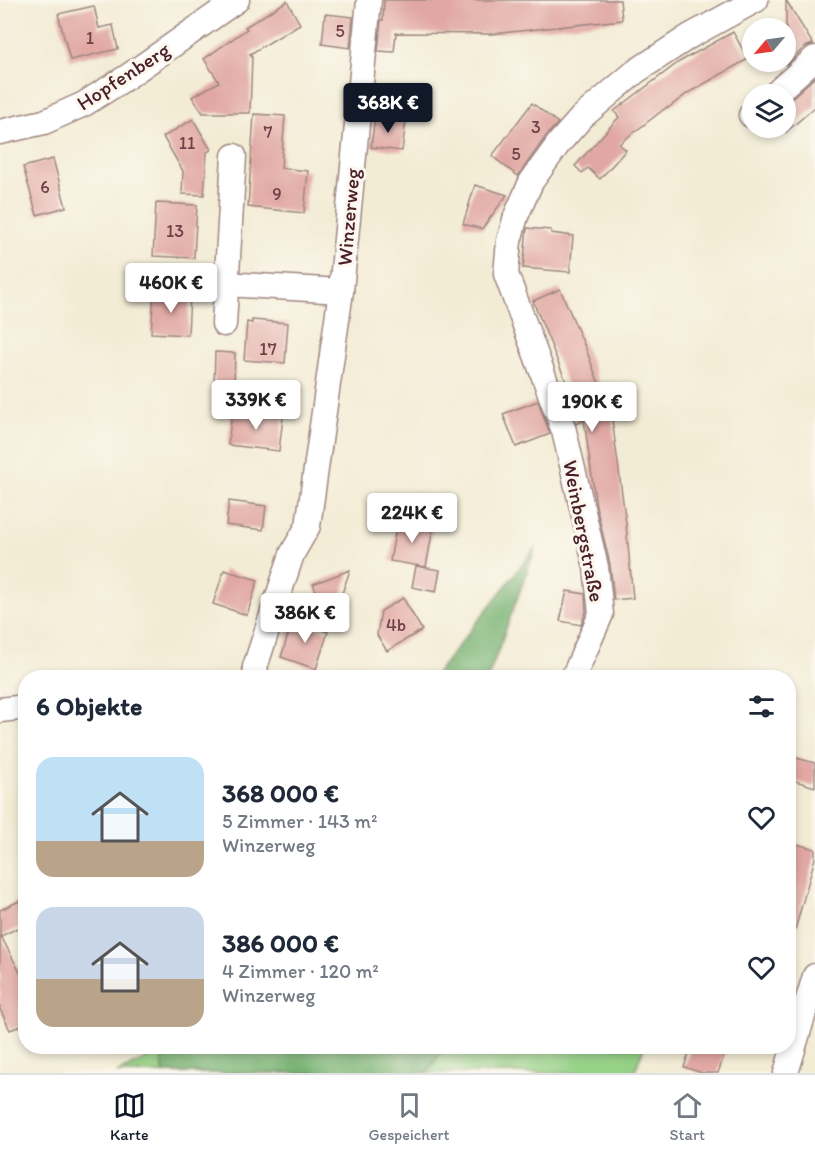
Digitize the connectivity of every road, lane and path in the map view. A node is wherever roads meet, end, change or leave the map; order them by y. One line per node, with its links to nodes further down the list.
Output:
1 (237, 0): 6 (street, Hopfenberg)
2 (369, 0): 9 (street, Winzerweg)
3 (756, 0): 12 (street, Weinbergstraße)
4 (815, 58): 5 (street)
5 (786, 84)
6 (0, 132)
7 (234, 156): 8 (street)
8 (226, 284): 9 (street, Winzerweg); 10 (street)
9 (341, 291): 11 (street, Winzerweg)
10 (224, 324)
11 (256, 670)
12 (576, 670)
13 (18, 708): 14 (street)
14 (0, 710)
15 (815, 976): 16 (street)
16 (796, 1040)
17 (792, 1054): 18 (street)
18 (786, 1073)

